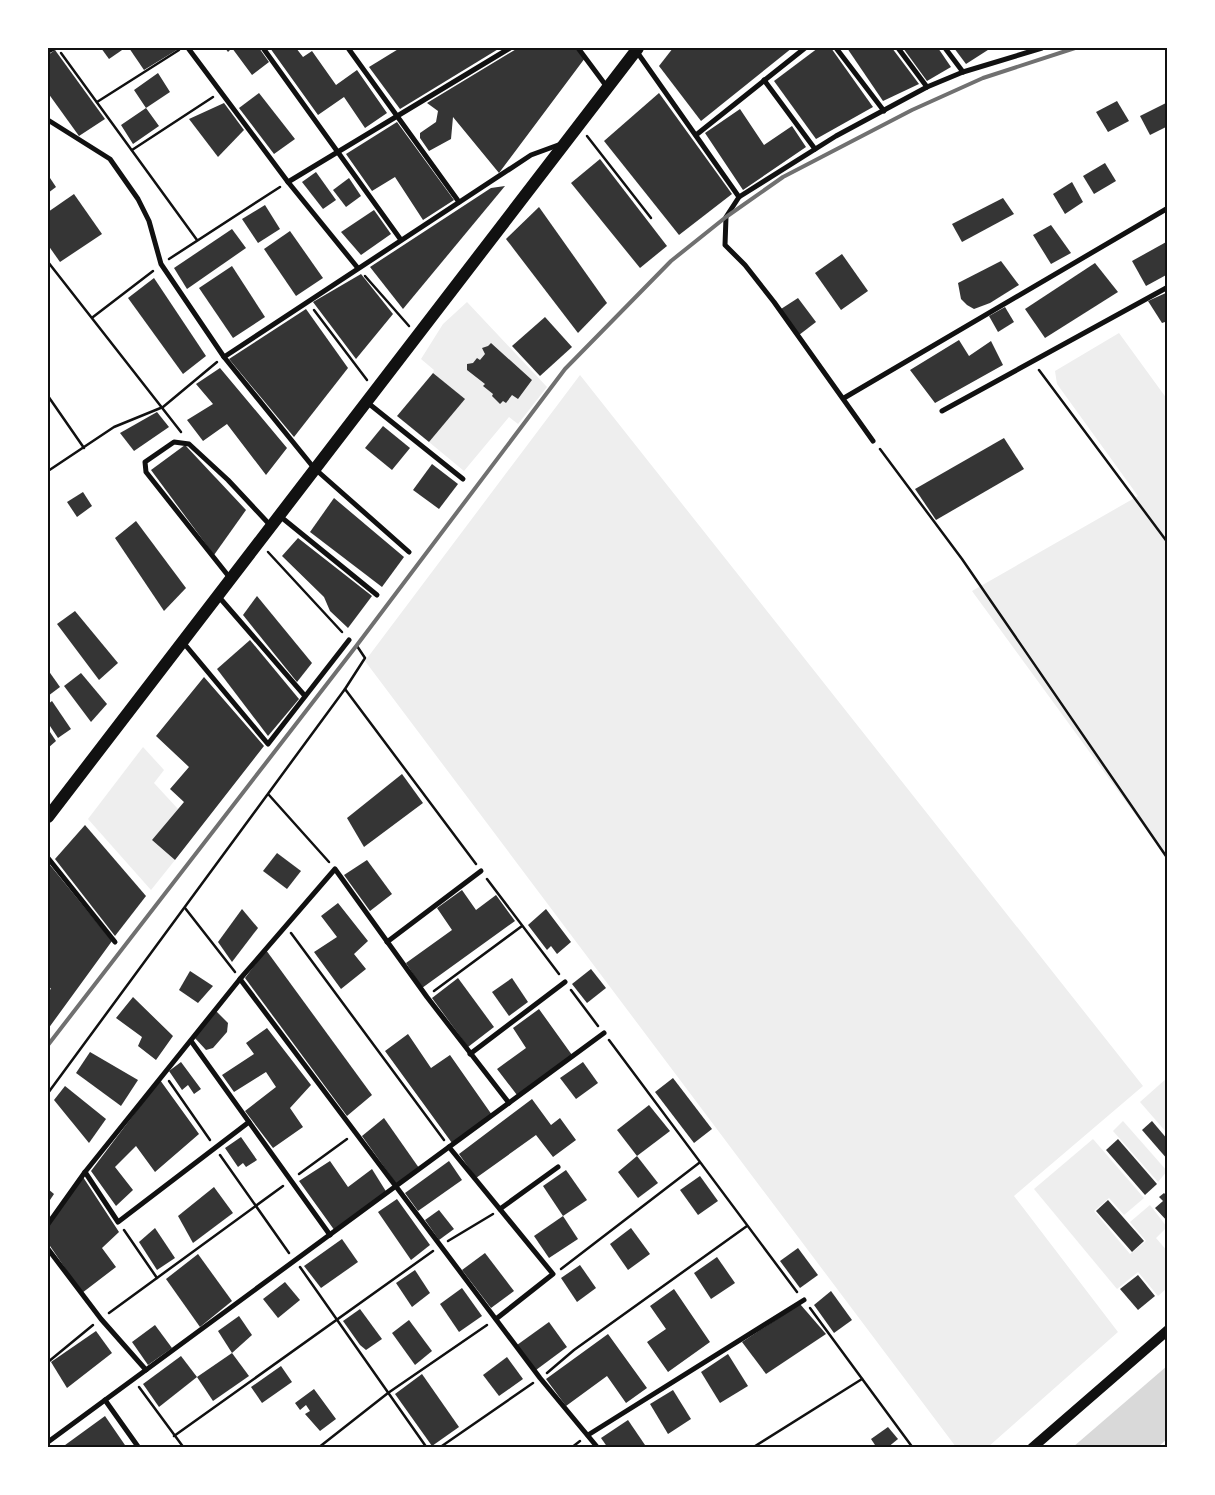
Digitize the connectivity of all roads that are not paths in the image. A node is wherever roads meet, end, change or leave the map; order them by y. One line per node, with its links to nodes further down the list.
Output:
1 (54, 48): 14 (street)
2 (188, 48): 26 (street)
3 (263, 48): 25 (street)
4 (349, 48): 20 (street)
5 (510, 48): 20 (street)
6 (578, 48): 17 (street)
7 (805, 48): 16 (street)
8 (836, 48): 19 (street)
9 (898, 48): 18 (street)
10 (945, 48): 15 (street)
11 (1042, 48): 13 (street)
12 (637, 49): 17 (main road); 22 (street)
13 (1027, 49): 15 (street)
14 (48, 51)
15 (963, 72): 18 (street)
16 (764, 80): 22 (street); 24 (street)
17 (607, 87): 23 (main road)
18 (927, 87): 19 (street)
19 (884, 111): 24 (street)
20 (398, 116): 25 (street); 28 (street)
21 (48, 120): 33 (street)
22 (696, 135): 27 (street)
23 (564, 143): 28 (street); 35 (main road)
24 (815, 149): 27 (street)
25 (339, 153): 26 (street); 30 (street)
26 (288, 182): 31 (street)
27 (739, 197): 34 (street)
28 (459, 202): 30 (street)
29 (1168, 208): 34 (street)
30 (401, 240): 31 (street)
31 (358, 267): 33 (street)
32 (1168, 287): 36 (street)
33 (224, 357): 38 (street)
34 (844, 398): 37 (street)
35 (365, 401): 38 (main road); 39 (street)
36 (942, 411)
37 (874, 441)
38 (314, 468): 40 (main road); 41 (street)
39 (463, 478)
40 (274, 520): 42 (main road); 42 (street); 44 (street)
41 (409, 552)
42 (230, 578): 43 (main road)
43 (217, 595): 46 (main road); 47 (street)
44 (377, 595)
45 (349, 640): 47 (street)
46 (182, 641): 47 (street); 48 (main road)
47 (305, 696)
48 (48, 817)
49 (48, 858): 51 (street)
50 (482, 871): 52 (street)
51 (115, 942)
52 (387, 942): 53 (street); 57 (street)
53 (240, 979): 56 (street); 63 (street)
54 (565, 982): 57 (street)
55 (604, 1033): 58 (street)
56 (191, 1041): 59 (street); 62 (street)
57 (470, 1054): 58 (street)
58 (509, 1104): 60 (street)
59 (249, 1122): 62 (street); 66 (street)
60 (449, 1147): 63 (street); 64 (street)
61 (558, 1167): 64 (street)
62 (85, 1172): 65 (street)
63 (396, 1186): 66 (street); 69 (street)
64 (500, 1209): 69 (street)
65 (48, 1224)
66 (330, 1235): 71 (street)
67 (48, 1249): 71 (street)
68 (804, 1300): 73 (street)
69 (496, 1319): 73 (street)
70 (1168, 1330): 77 (main road)
71 (146, 1370): 72 (street)
72 (105, 1400): 74 (street); 75 (street)
73 (588, 1434): 76 (street)
74 (48, 1442)
75 (139, 1448)
76 (598, 1448)
77 (1032, 1448)

